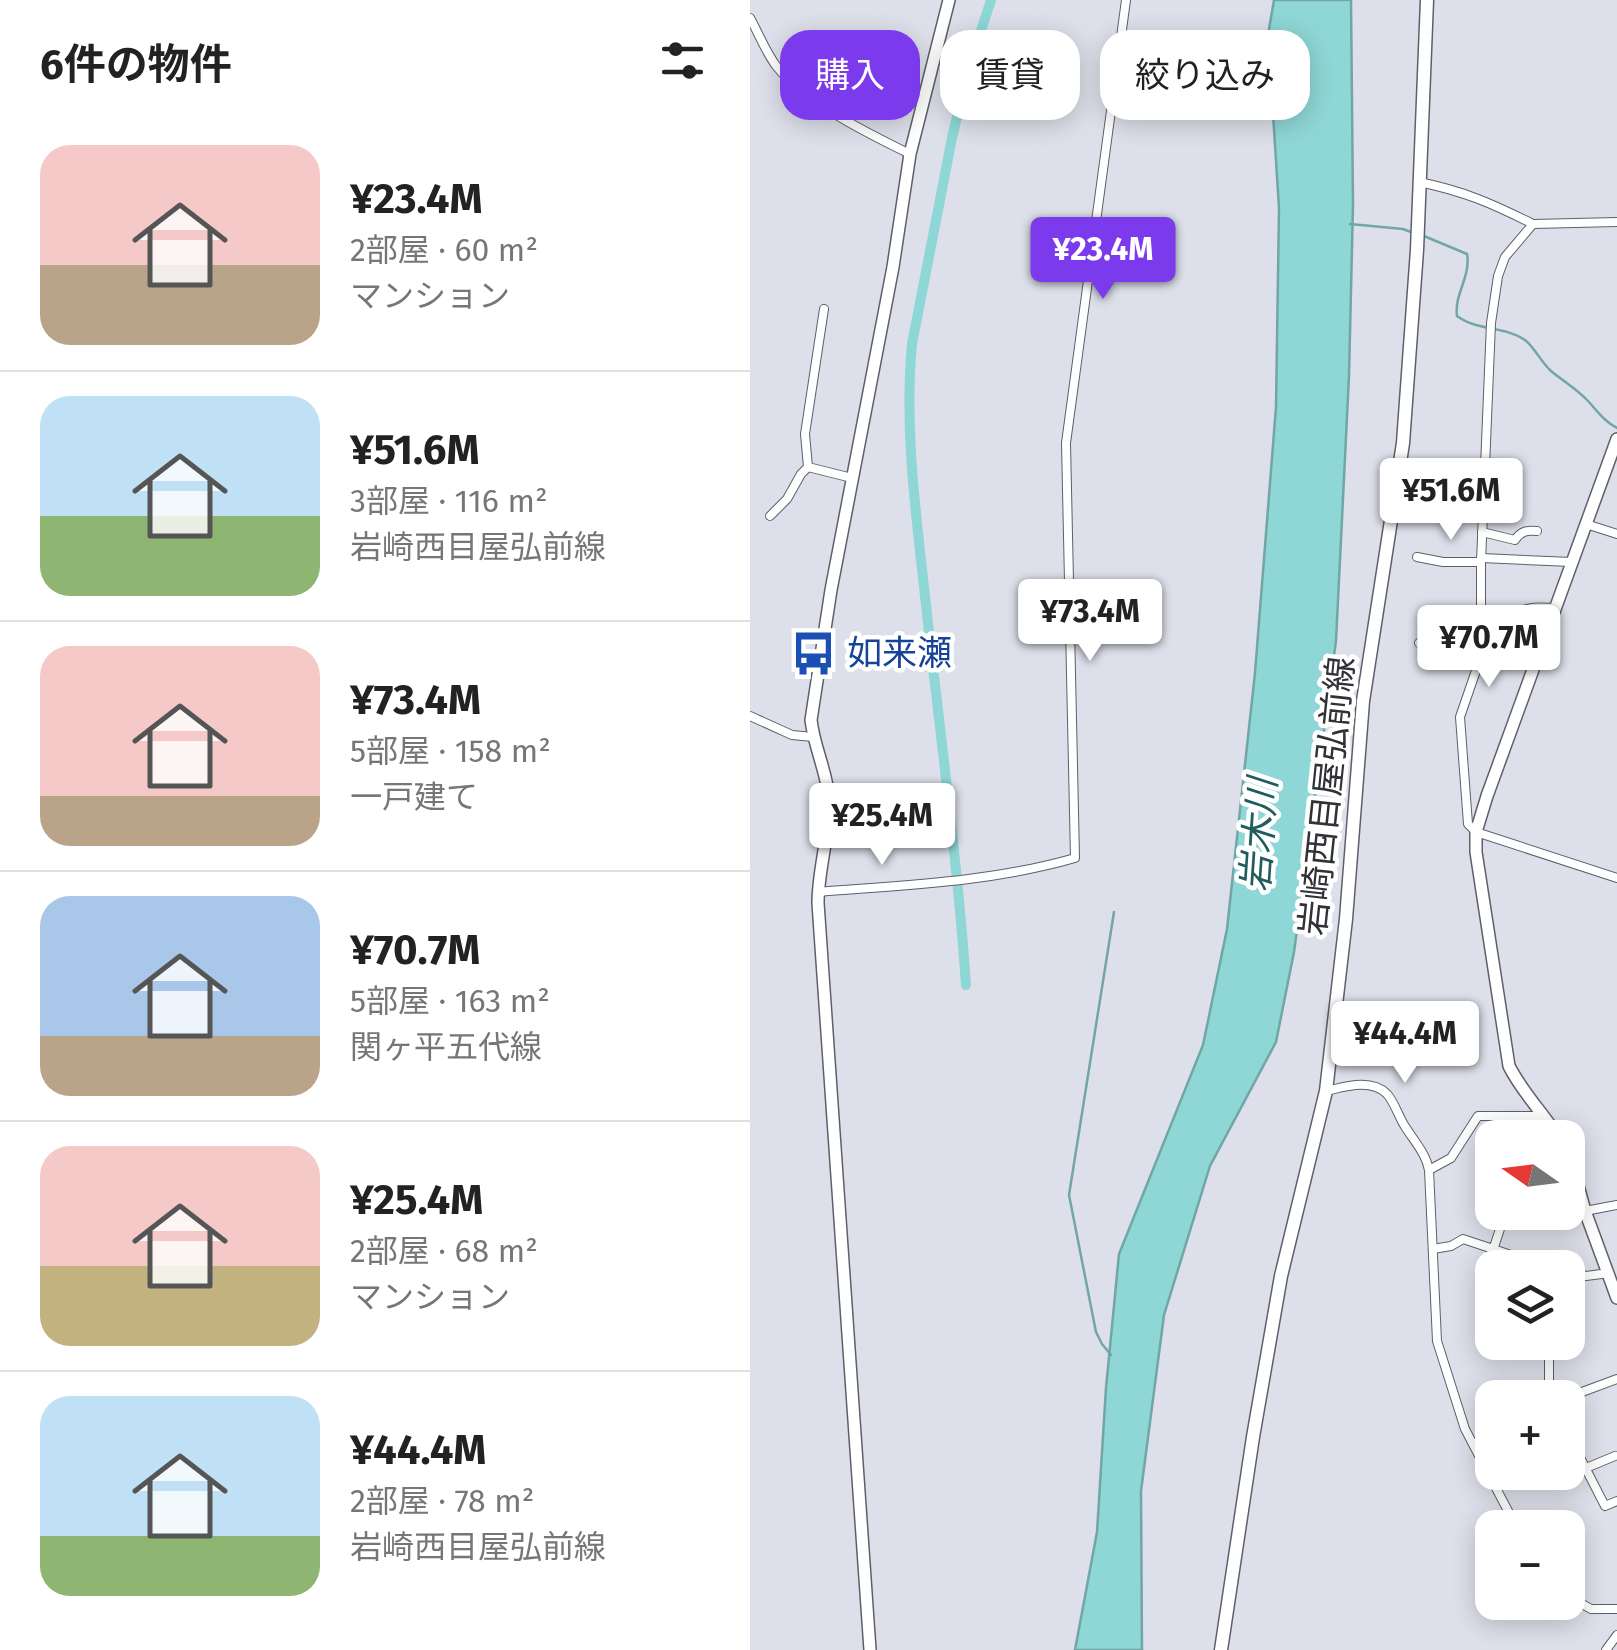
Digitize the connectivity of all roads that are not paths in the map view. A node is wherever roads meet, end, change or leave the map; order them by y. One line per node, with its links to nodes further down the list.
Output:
1 (950, 0): 5 (street)
2 (1126, 0): 28 (street)
3 (1427, 0): 6 (main road, 岩崎西目屋弘前線)
4 (750, 18): 5 (street)
5 (910, 154): 12 (street)
6 (1419, 182): 8 (street); 29 (main road, 岩崎西目屋弘前線)
7 (1617, 222): 8 (street)
8 (1532, 224): 16 (street)
9 (824, 310): 11 (street)
10 (1617, 439): 14 (street)
11 (808, 467): 12 (street); 13 (street)
12 (852, 478): 25 (street)
13 (770, 516)
14 (1586, 524): 17 (street); 20 (street)
15 (1537, 531): 16 (street)
16 (1482, 532): 19 (street)
17 (1617, 534)
18 (1417, 556): 19 (street)
19 (1481, 560): 20 (street); 22 (street)
20 (1572, 562): 21 (street)
21 (1555, 608): 22 (street); 26 (street)
22 (1480, 631): 23 (street); 26 (street)
23 (1419, 643)
24 (751, 717): 25 (street)
25 (813, 736): 28 (street)
26 (1476, 832): 27 (street); 30 (street)
27 (1617, 878)
28 (818, 892): 52 (street)
29 (1326, 1091): 32 (street); 53 (main road, 岩崎西目屋弘前線)
30 (1546, 1116): 31 (street); 32 (street)
31 (1549, 1120)
32 (1429, 1170): 38 (street)
33 (1617, 1205): 34 (street)
34 (1585, 1208)
35 (1585, 1211): 40 (street)
36 (1500, 1230): 37 (street)
37 (1494, 1247): 38 (street); 39 (street)
38 (1432, 1249): 48 (street)
39 (1502, 1250)
40 (1609, 1272): 41 (street); 42 (street)
41 (1585, 1276)
42 (1617, 1298)
43 (1617, 1379): 44 (street)
44 (1585, 1391)
45 (1615, 1456): 46 (street)
46 (1586, 1468): 47 (street)
47 (1617, 1502)
48 (1508, 1510)
49 (1585, 1605): 50 (street)
50 (1617, 1609)
51 (1617, 1635): 54 (street)
52 (870, 1650)
53 (1221, 1650)
54 (1606, 1650)

